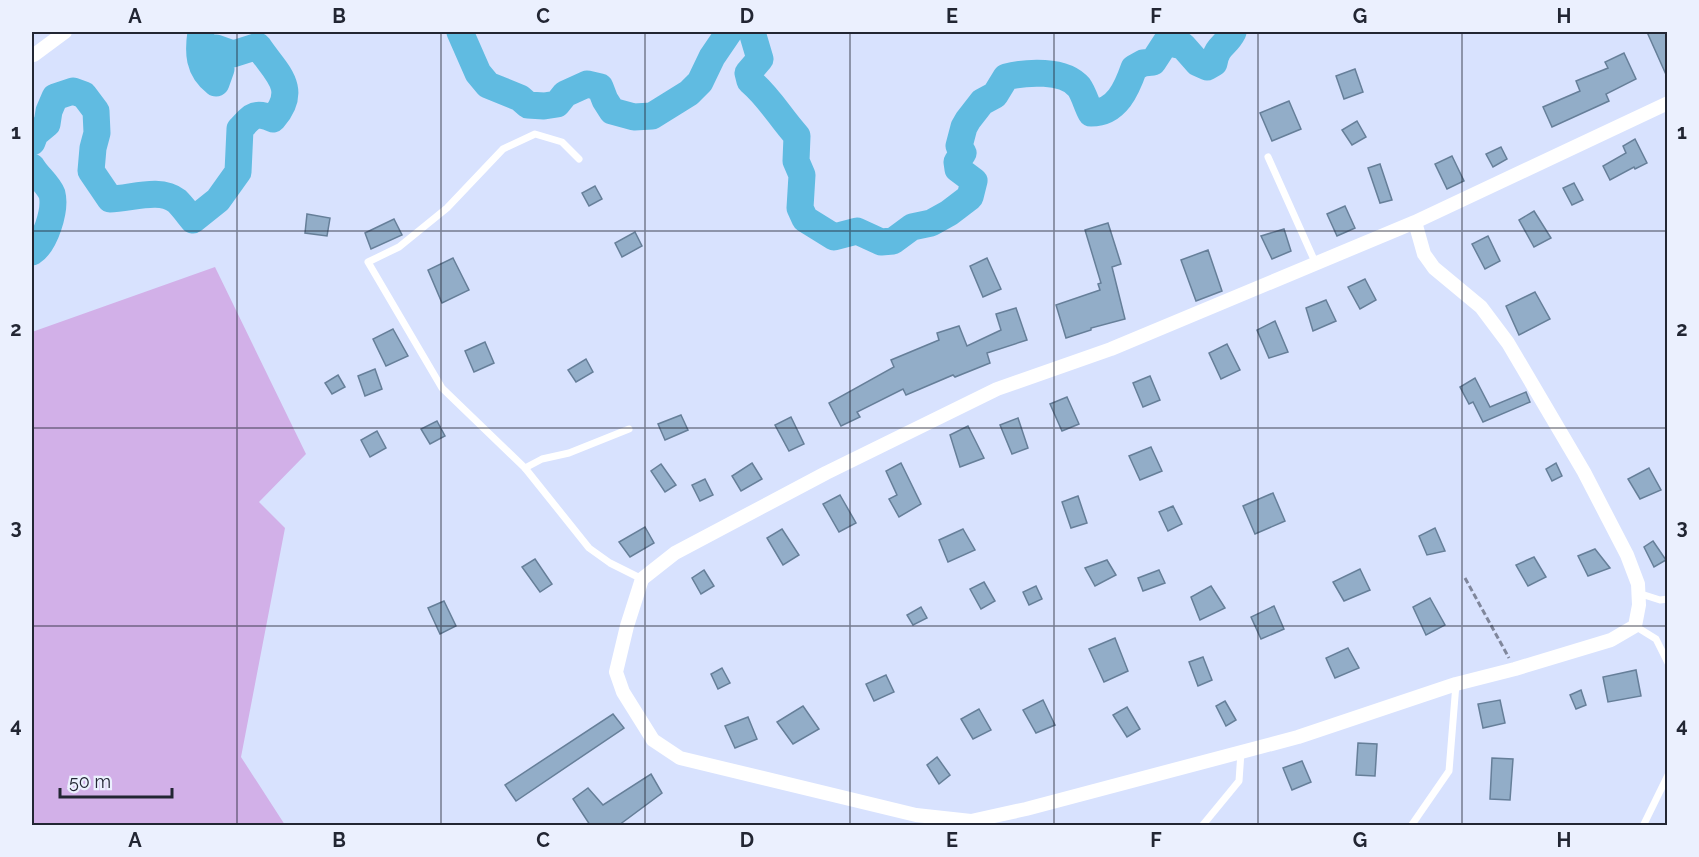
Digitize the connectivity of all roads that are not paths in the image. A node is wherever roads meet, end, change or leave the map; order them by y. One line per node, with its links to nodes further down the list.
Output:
1 (65, 32): 2 (street)
2 (34, 55)
3 (1668, 103): 6 (street)
4 (1268, 157): 7 (lane)
5 (579, 159): 9 (lane)
6 (1415, 222): 7 (street); 11 (street)
7 (1316, 264): 10 (street)
8 (629, 429): 9 (lane)
9 (525, 468): 10 (lane)
10 (642, 579): 18 (street)
11 (1638, 593): 12 (lane); 13 (street)
12 (1668, 599)
13 (1635, 626): 14 (lane); 15 (street)
14 (1668, 663)
15 (1456, 684): 16 (street); 20 (lane)
16 (1241, 752): 18 (street); 19 (lane)
17 (1668, 775): 21 (lane)
18 (969, 823)
19 (1202, 825)
20 (1411, 825)
21 (1643, 825)

